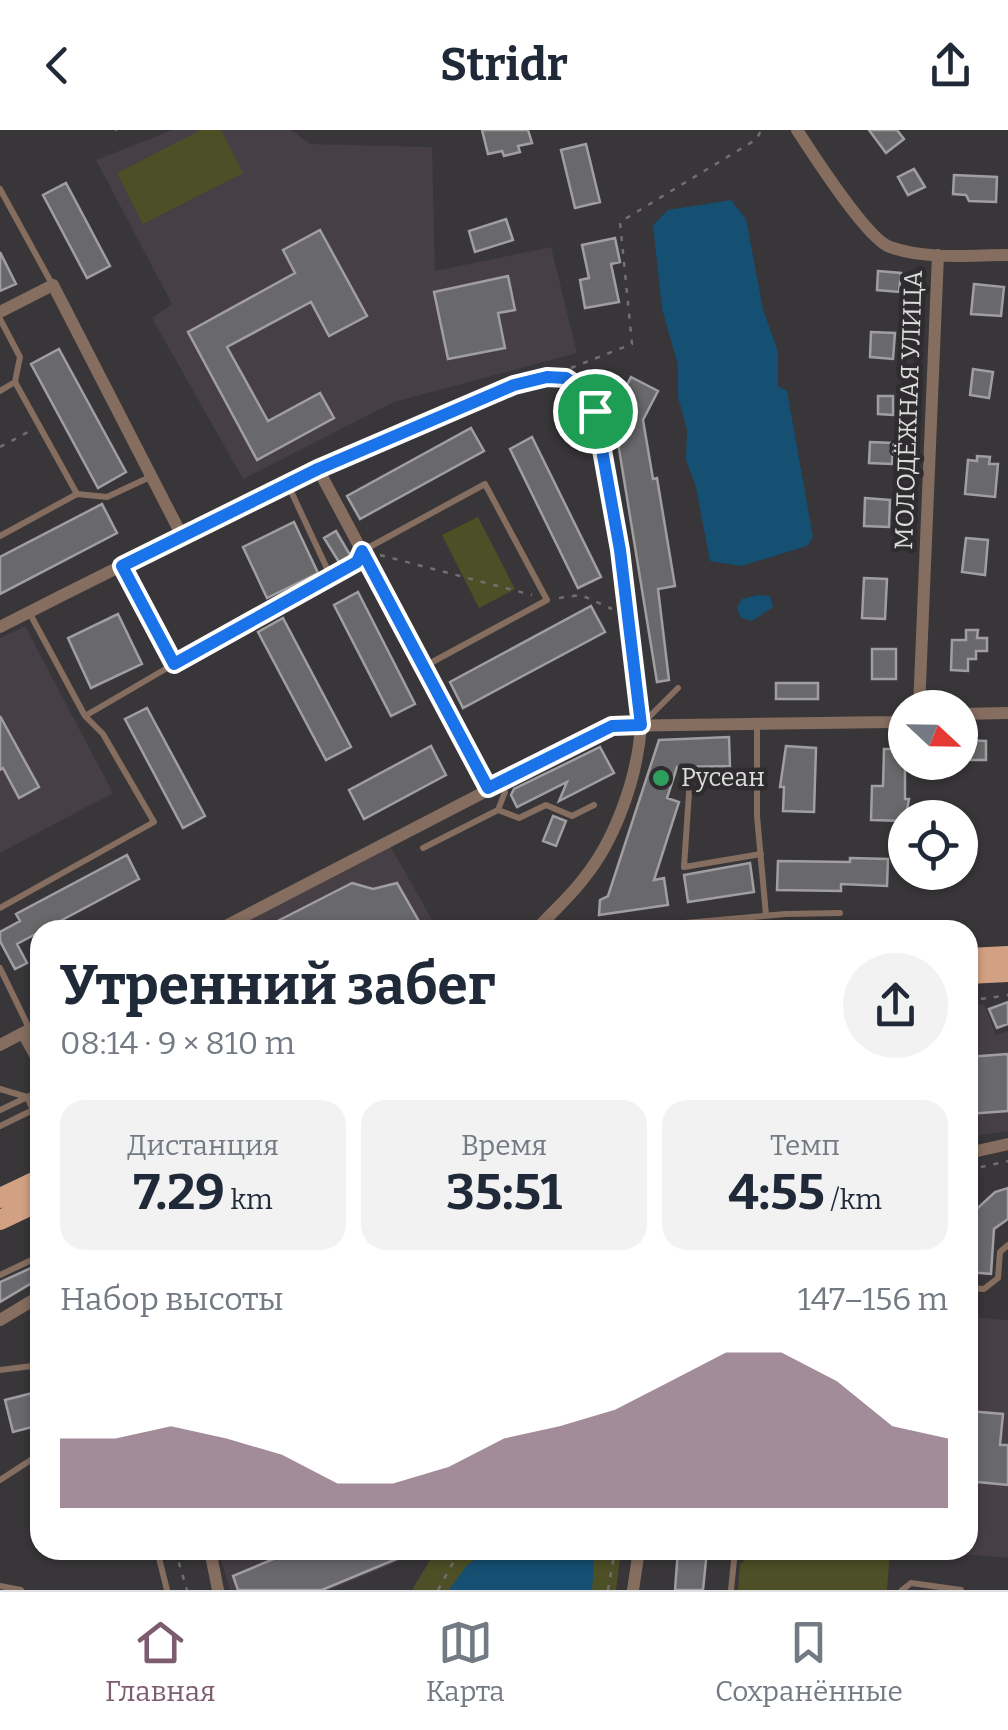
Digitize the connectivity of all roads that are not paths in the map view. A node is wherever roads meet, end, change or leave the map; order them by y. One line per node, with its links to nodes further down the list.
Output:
1 (797, 130): 3 (street, МОЛОДЁЖНАЯ УЛИЦА)
2 (0, 188): 5 (lane)
3 (938, 255): 4 (street); 22 (street, МОЛОДЁЖНАЯ УЛИЦА)
4 (1008, 255)
5 (53, 286): 6 (street); 10 (street)
6 (0, 315): 7 (lane)
7 (16, 382): 8 (lane); 12 (lane)
8 (0, 391)
9 (318, 469): 11 (street); 15 (street); 28 (street)
10 (152, 476): 12 (lane); 13 (street)
11 (288, 484): 13 (street); 19 (lane)
12 (77, 494): 14 (lane)
13 (182, 534): 16 (street)
14 (0, 536)
15 (362, 551): 20 (street); 20 (lane)
16 (122, 566): 17 (street); 19 (lane)
17 (29, 612): 18 (street); 25 (lane)
18 (0, 627)
19 (174, 664): 25 (lane)
20 (424, 666): 30 (street)
21 (678, 688): 28 (lane)
22 (920, 690)
23 (1008, 713): 24 (street)
24 (978, 714)
25 (85, 716): 35 (lane)
26 (888, 722): 27 (street)
27 (757, 724): 28 (street); 29 (lane)
28 (641, 725): 30 (street); 38 (street)
29 (757, 777): 34 (lane); 34 (lane)
30 (494, 784): 32 (lane); 39 (street)
31 (594, 804): 32 (lane)
32 (498, 810): 33 (lane)
33 (423, 848)
34 (760, 854): 37 (lane)
35 (0, 908)
36 (840, 913): 37 (lane)
37 (766, 916): 41 (lane)
38 (547, 918): 40 (lane)
39 (237, 920)
40 (550, 920)
41 (720, 920)
42 (1008, 956): 43 (main road)
43 (978, 958)
44 (0, 968): 47 (lane)
45 (1008, 972): 46 (main road)
46 (978, 974)
47 (30, 1026)
48 (30, 1029): 49 (street)
49 (0, 1044)
50 (0, 1089): 52 (lane)
51 (30, 1096): 52 (lane)
52 (27, 1098): 53 (lane); 54 (lane)
53 (30, 1104)
54 (0, 1110)
55 (30, 1111): 56 (lane)
56 (0, 1126)
57 (1008, 1144): 58 (street)
58 (978, 1151)
59 (30, 1184): 60 (main road)
60 (0, 1198)
61 (30, 1206): 62 (main road)
62 (0, 1220)
63 (1008, 1246): 66 (lane)
64 (30, 1261): 65 (lane)
65 (0, 1275)
66 (978, 1289)
67 (30, 1302): 68 (street)
68 (0, 1320)
69 (30, 1366): 70 (lane)
70 (0, 1370)
71 (30, 1460): 72 (lane)
72 (0, 1480)
73 (160, 1560): 79 (lane)
74 (212, 1560): 80 (street)
75 (638, 1560): 81 (street)
76 (734, 1560): 82 (lane)
77 (0, 1586): 78 (lane)
78 (21, 1590)
79 (168, 1590)
80 (218, 1590)
81 (632, 1590)
82 (731, 1590)
83 (902, 1590): 84 (lane)
84 (961, 1590)

